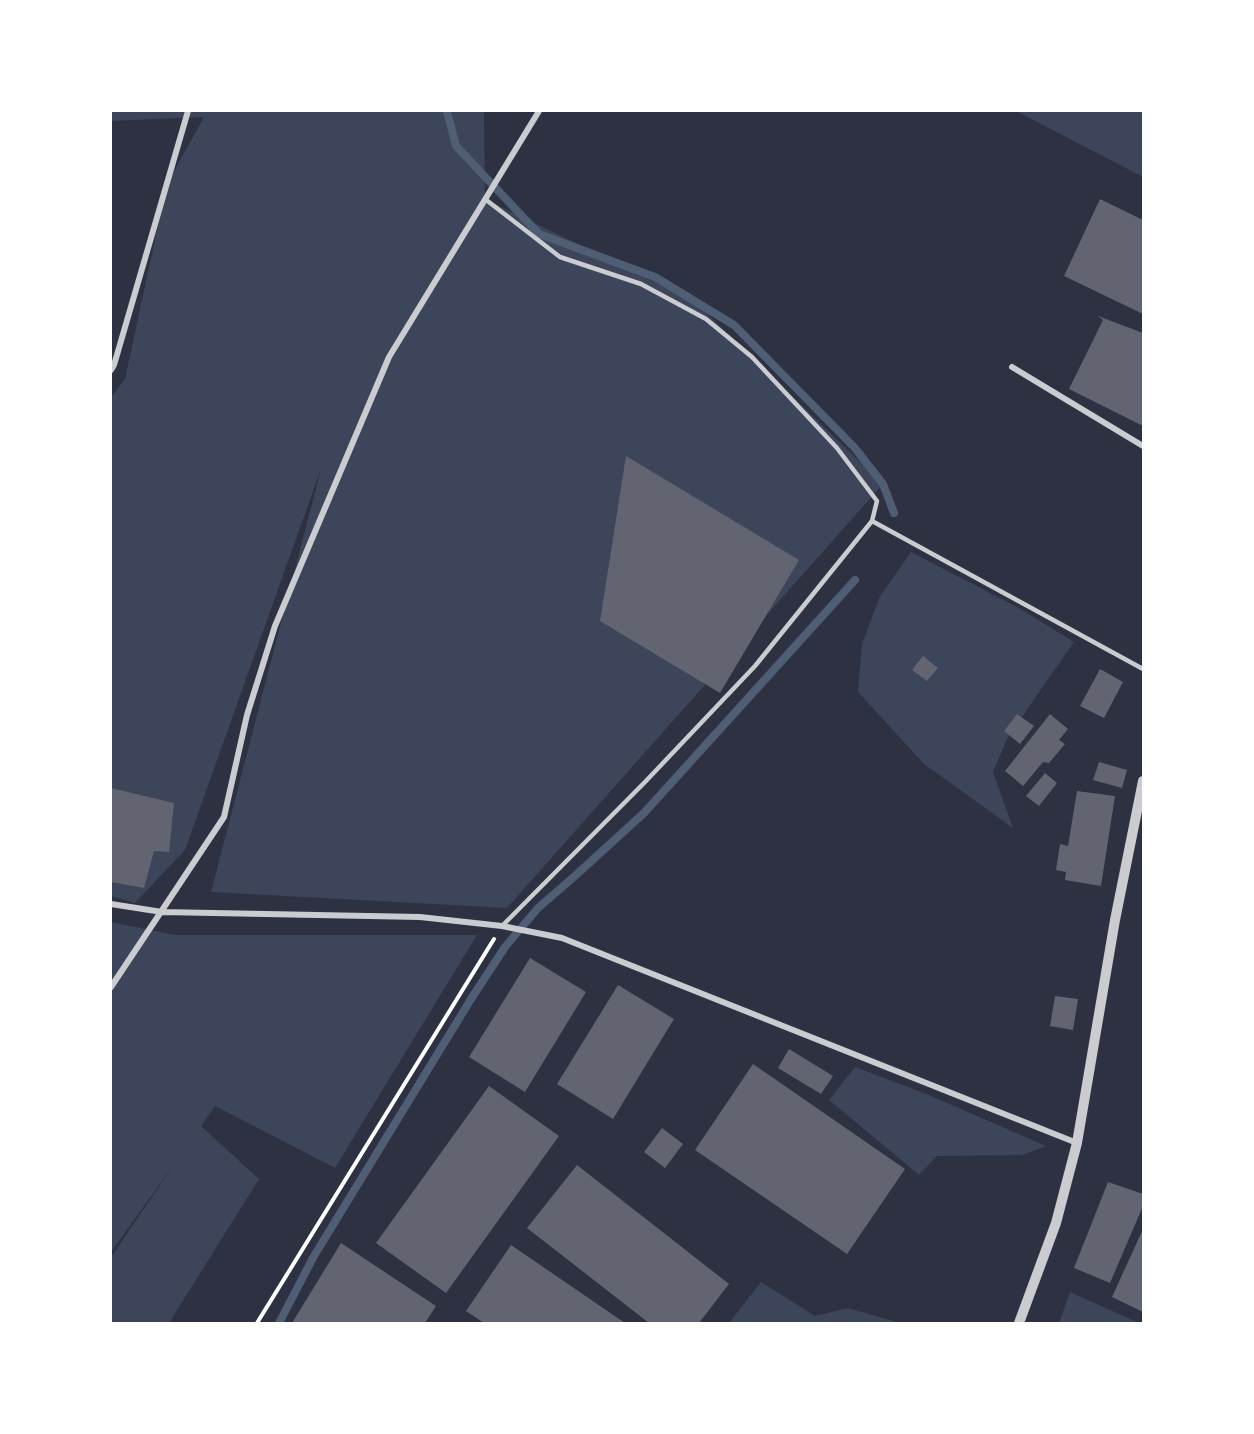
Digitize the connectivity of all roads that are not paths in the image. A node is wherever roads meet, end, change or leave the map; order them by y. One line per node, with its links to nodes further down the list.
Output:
1 (188, 111): 5 (street)
2 (539, 111): 3 (street)
3 (485, 199): 7 (lane); 11 (street)
4 (1012, 367): 6 (street)
5 (111, 369)
6 (1143, 446)
7 (872, 521): 8 (lane); 12 (lane)
8 (1143, 669)
9 (1143, 781): 14 (street)
10 (111, 904): 11 (street)
11 (162, 912): 12 (street); 13 (street)
12 (502, 926): 14 (street)
13 (111, 987)
14 (1077, 1143): 15 (street)
15 (1019, 1323)

